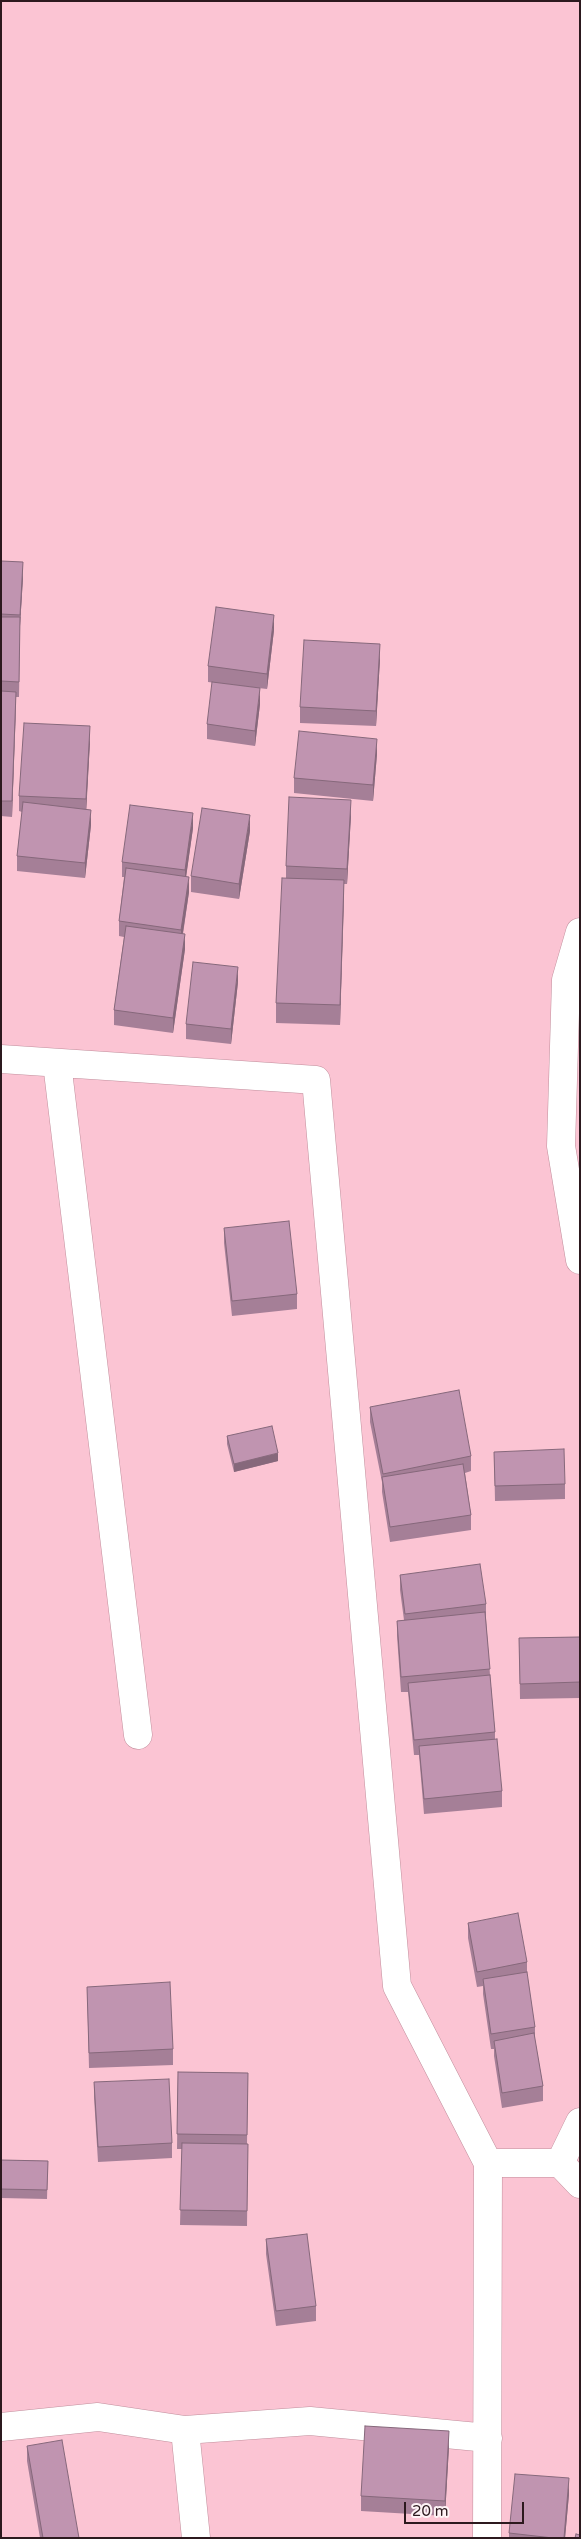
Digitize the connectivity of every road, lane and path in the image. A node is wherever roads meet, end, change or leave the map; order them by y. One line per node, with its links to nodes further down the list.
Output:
1 (580, 932): 4 (street)
2 (1, 1059): 3 (street)
3 (57, 1063): 5 (street); 7 (street)
4 (580, 1260)
5 (138, 1735)
6 (580, 2122): 8 (street)
7 (488, 2163): 8 (street); 12 (street)
8 (560, 2163): 9 (street)
9 (580, 2184)
10 (1, 2427): 11 (street)
11 (186, 2430): 12 (street); 13 (street)
12 (488, 2438): 14 (street)
13 (196, 2538)
14 (488, 2538)

